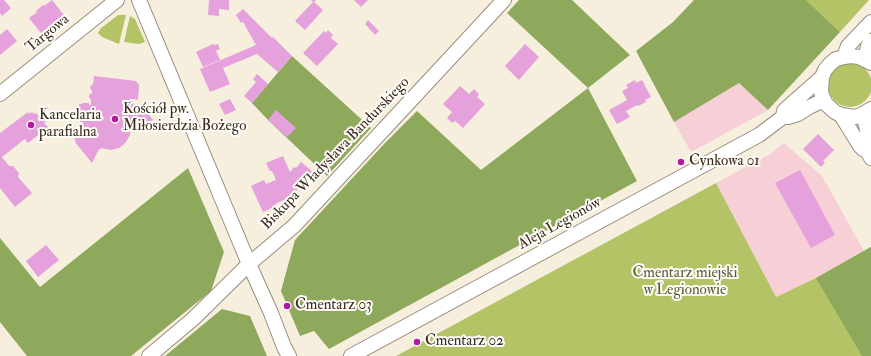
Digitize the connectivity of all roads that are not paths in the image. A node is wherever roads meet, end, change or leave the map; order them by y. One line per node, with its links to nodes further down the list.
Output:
1 (117, 0): 9 (street, Targowa)
2 (139, 0): 15 (street)
3 (504, 0): 15 (street, Biskupa Władysława Bandurskiego)
4 (871, 22): 6 (street)
5 (871, 41): 7 (street)
6 (844, 57): 7 (street); 8 (street, Aleja Legionów)
7 (868, 61)
8 (822, 77): 10 (street); 13 (street, Aleja Legionów)
9 (0, 94)
10 (824, 100): 12 (street); 13 (street, Aleja Legionów)
11 (868, 111): 12 (street); 14 (street)
12 (841, 115): 14 (street)
13 (783, 116): 18 (street, Aleja Legionów)
14 (869, 154)
15 (249, 264): 16 (street, Biskupa Władysława Bandurskiego); 17 (street)
16 (149, 356)
17 (289, 356)
18 (351, 356)

